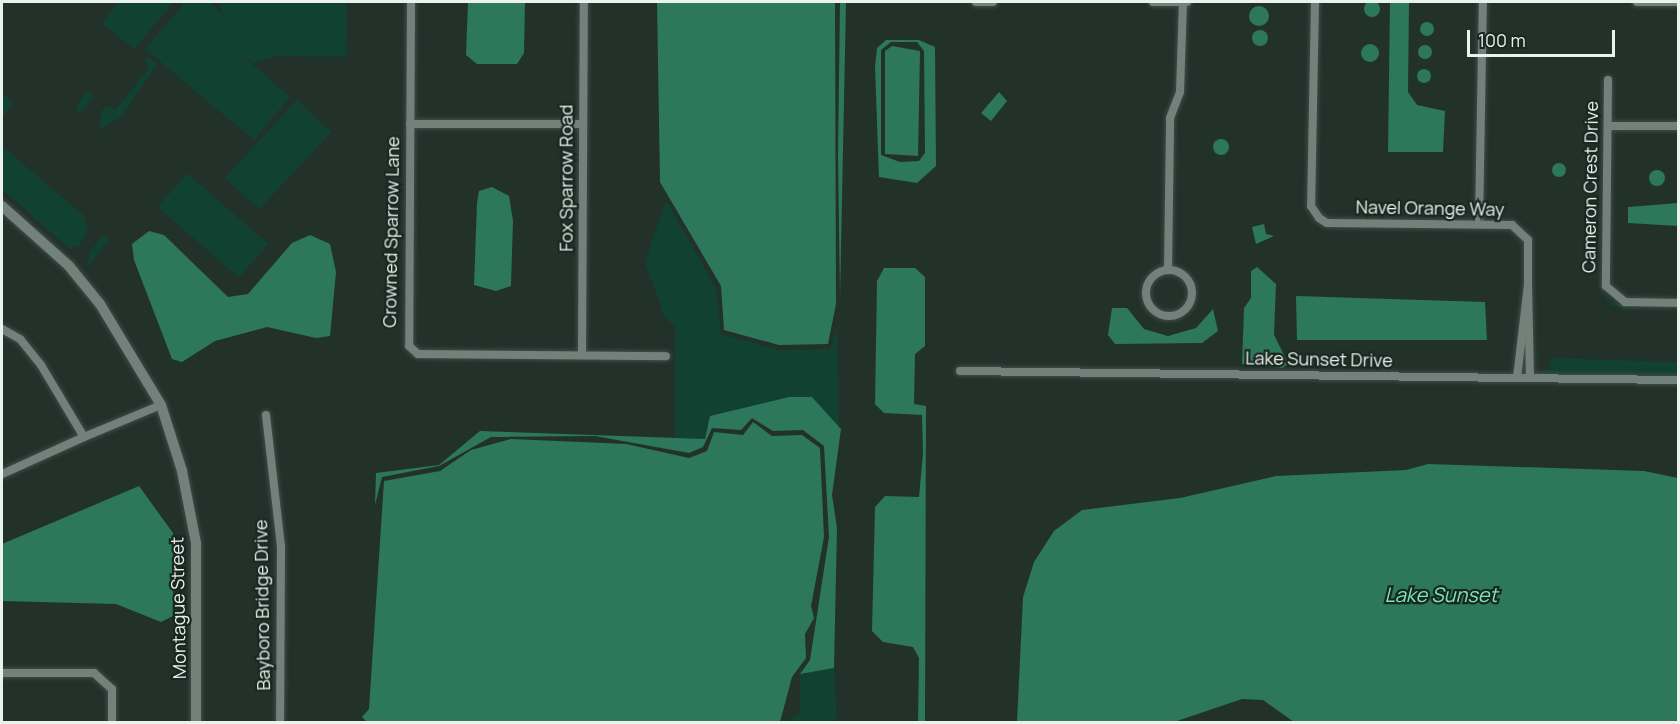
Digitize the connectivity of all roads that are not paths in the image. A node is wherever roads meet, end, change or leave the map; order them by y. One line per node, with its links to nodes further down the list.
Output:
1 (411, 2): 13 (street, Crowned Sparrow Lane)
2 (584, 2): 14 (street, Fox Sparrow Road)
3 (976, 2): 4 (street)
4 (993, 2)
5 (1153, 2): 6 (street)
6 (1183, 2): 7 (street); 21 (street)
7 (1188, 2)
8 (1315, 2): 20 (street, Navel Orange Way)
9 (1483, 2): 20 (street)
10 (1637, 2): 11 (street)
11 (1678, 2)
12 (1608, 80): 15 (street, Cameron Crest Drive)
13 (410, 124): 14 (street); 25 (street, Crowned Sparrow Lane)
14 (583, 124): 25 (street, Fox Sparrow Road)
15 (1608, 126): 16 (street); 23 (street, Cameron Crest Drive)
16 (1678, 126)
17 (2, 206): 19 (street, Montague Street)
18 (2, 214): 19 (street, Montague Street)
19 (19, 224): 31 (street, Montague Street)
20 (1479, 224): 22 (street, Navel Orange Way)
21 (1168, 270): 21 (street)
22 (1528, 284): 28 (street); 29 (street)
23 (1678, 303)
24 (2, 329): 33 (street)
25 (582, 354): 26 (street, Crowned Sparrow Lane)
26 (666, 356)
27 (960, 371): 28 (street, Lake Sunset Drive)
28 (1517, 378): 29 (street, Lake Sunset Drive)
29 (1530, 378): 30 (street, Lake Sunset Drive)
30 (1678, 380)
31 (161, 405): 33 (street); 37 (street, Montague Street)
32 (266, 415): 38 (street, Bayboro Bridge Drive)
33 (84, 437): 34 (street)
34 (2, 474)
35 (2, 673): 36 (street)
36 (112, 723)
37 (196, 723)
38 (280, 723)

